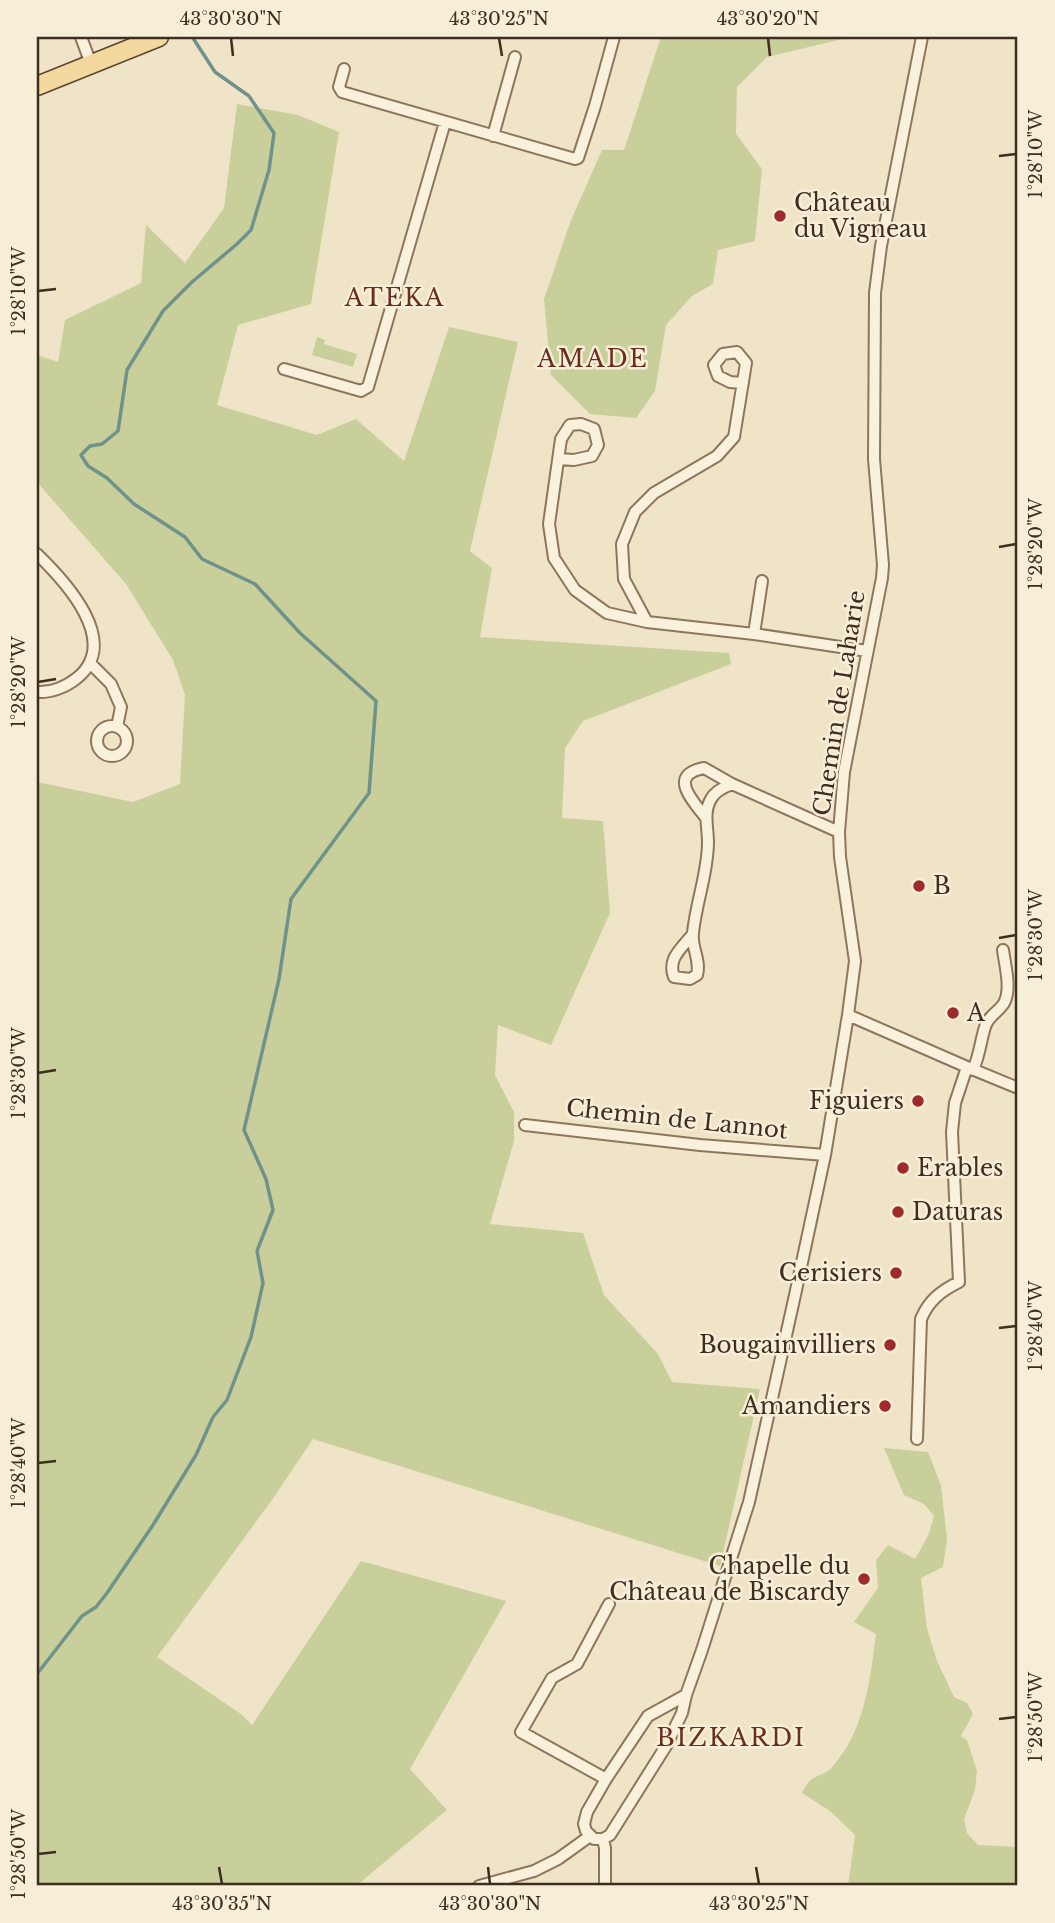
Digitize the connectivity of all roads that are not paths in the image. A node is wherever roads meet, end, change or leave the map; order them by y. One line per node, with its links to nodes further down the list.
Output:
1 (81, 37): 6 (street)
2 (159, 37): 6 (main road)
3 (614, 37): 10 (street)
4 (922, 37): 18 (street, Chemin de Laharie)
5 (515, 57): 10 (street)
6 (91, 64): 8 (main road)
7 (344, 69): 9 (street)
8 (37, 86)
9 (445, 122): 10 (street); 11 (street)
10 (493, 136)
11 (284, 369)
12 (743, 383): 16 (street)
13 (559, 459): 16 (street)
14 (37, 554): 19 (street)
15 (762, 581): 17 (street)
16 (647, 621): 17 (street)
17 (754, 634): 18 (street)
18 (867, 650): 24 (street, Chemin de Laharie)
19 (90, 663): 20 (street); 21 (street)
20 (37, 692)
21 (117, 727)
22 (732, 784): 23 (street); 23 (street); 24 (street)
23 (706, 818): 25 (street)
24 (839, 832): 27 (street, Chemin de Laharie)
25 (692, 935)
26 (1003, 950): 28 (street)
27 (848, 1015): 28 (street); 31 (street, Chemin de Laharie)
28 (970, 1069): 29 (street); 32 (street)
29 (1018, 1087)
30 (525, 1125): 31 (street, Chemin de Lannot)
31 (825, 1154): 34 (street, Chemin de Laharie)
32 (917, 1439)
33 (609, 1604): 37 (street)
34 (686, 1695): 35 (street); 36 (street, Chemin de Laharie)
35 (654, 1714): 36 (street); 37 (street)
36 (672, 1733): 39 (street, Chemin de Laharie)
37 (606, 1779): 38 (street)
38 (590, 1836): 39 (street); 40 (street)
39 (603, 1839): 41 (street)
40 (479, 1886)
41 (605, 1886)

